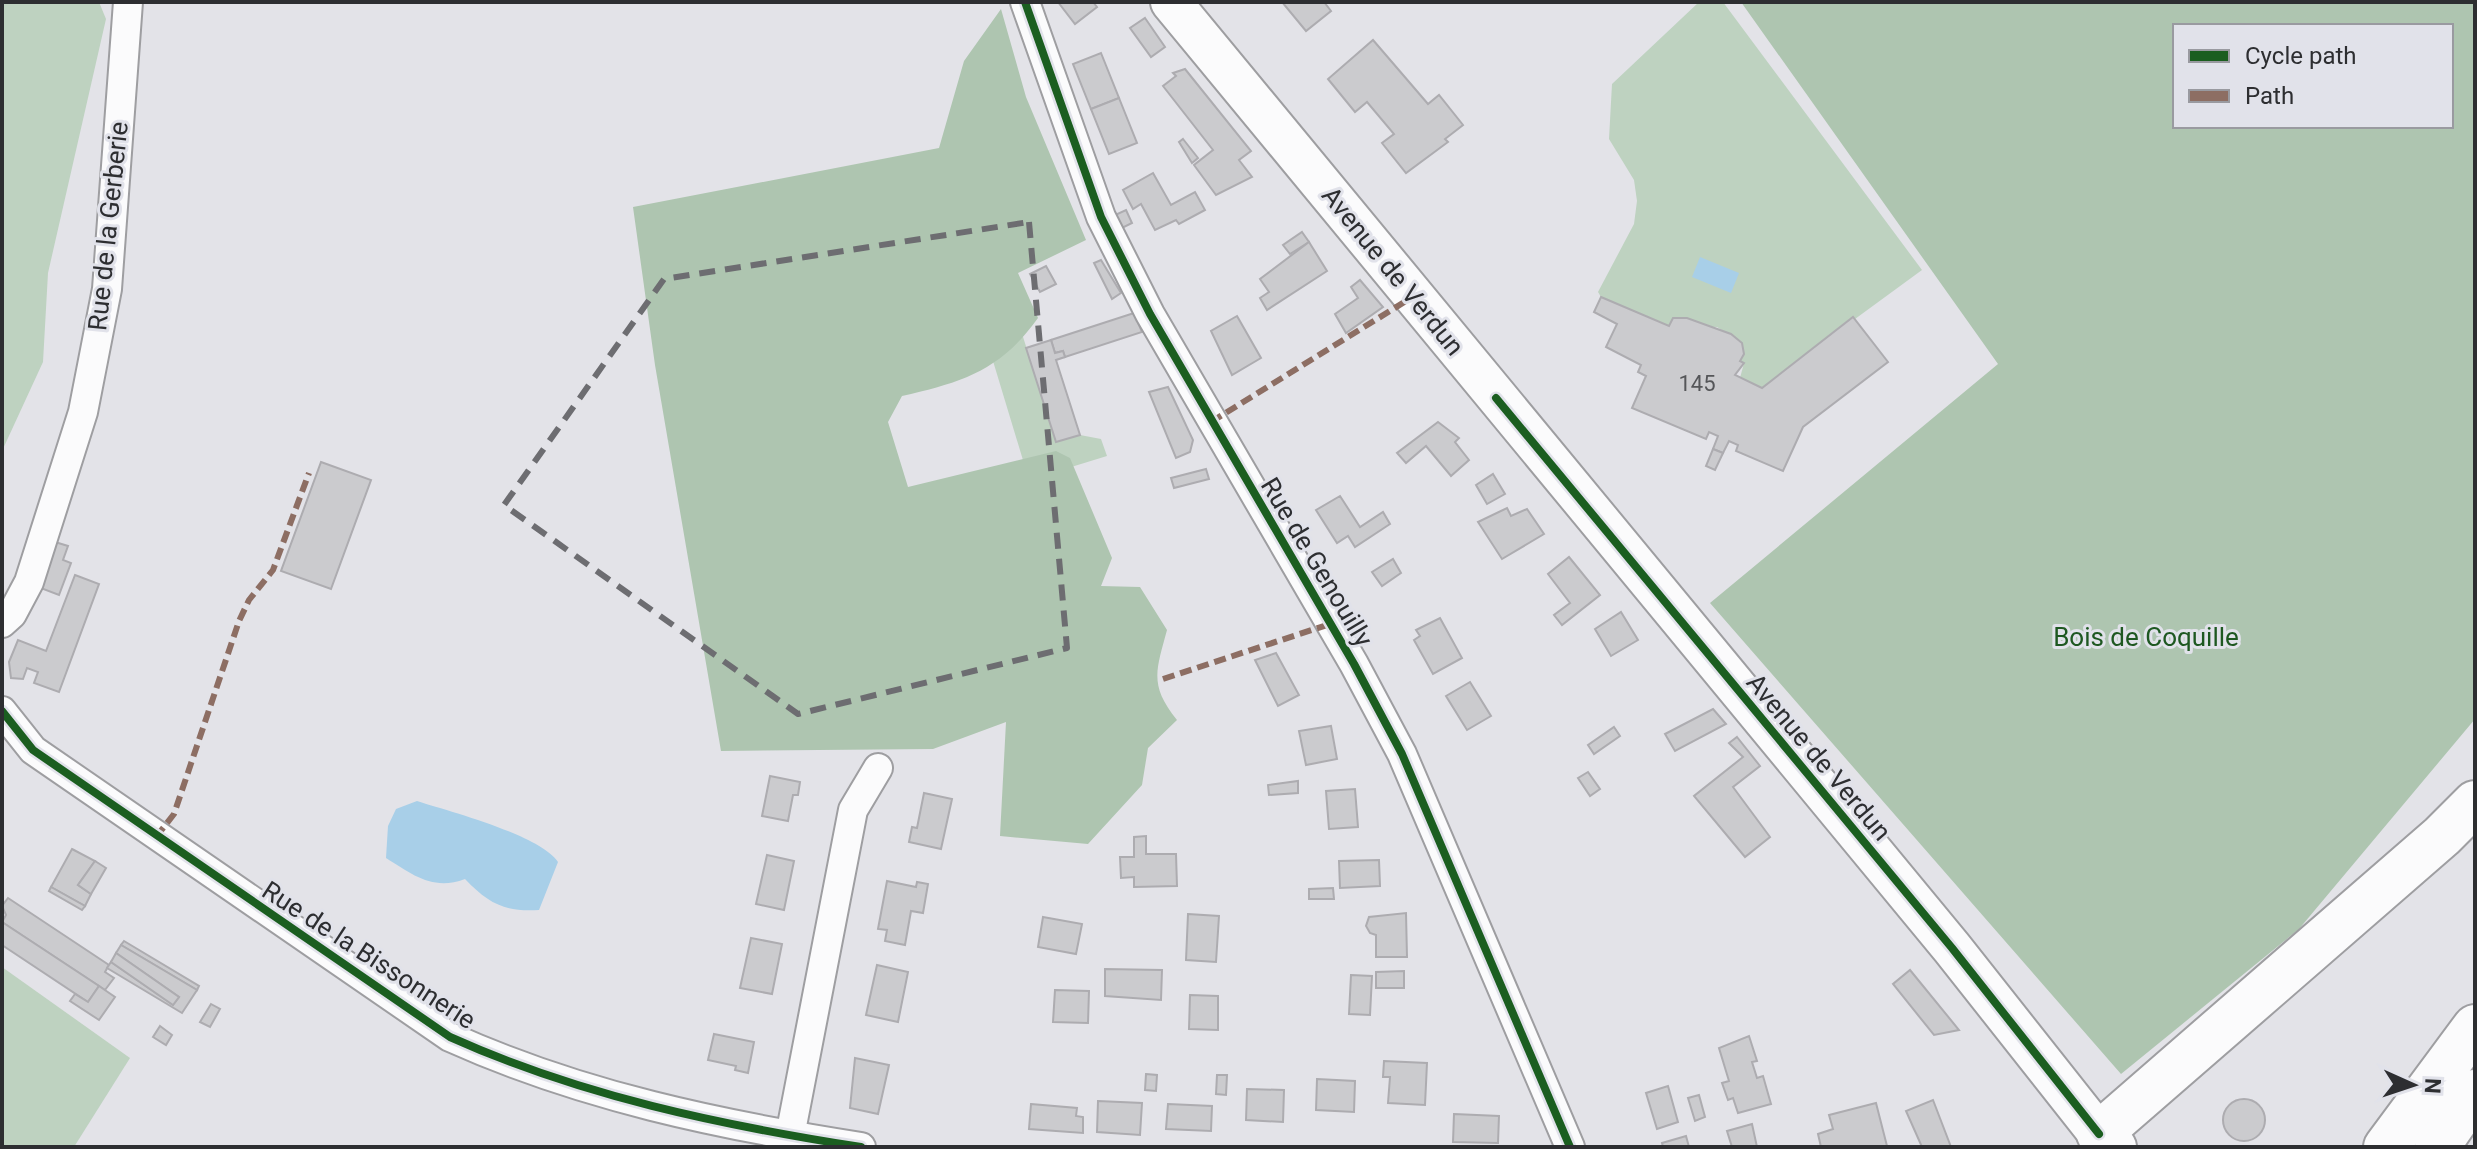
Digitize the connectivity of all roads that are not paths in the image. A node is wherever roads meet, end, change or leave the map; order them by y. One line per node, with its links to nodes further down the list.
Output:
1 (128, 2): 4 (street, Rue de la Gerberie)
2 (1025, 2): 13 (street, Rue de Genouilly)
3 (1171, 2): 11 (main road, Avenue de Verdun)
4 (2, 623)
5 (2, 711): 10 (street, Rue de la Bissonnerie)
6 (878, 768): 10 (street)
7 (2475, 803): 11 (highway)
8 (2475, 1027): 14 (highway)
9 (2475, 1092): 15 (highway)
10 (790, 1136): 12 (street, Rue de la Bissonnerie)
11 (2107, 1143)
12 (861, 1147)
13 (1570, 1147)
14 (2386, 1147)
15 (2437, 1147)

